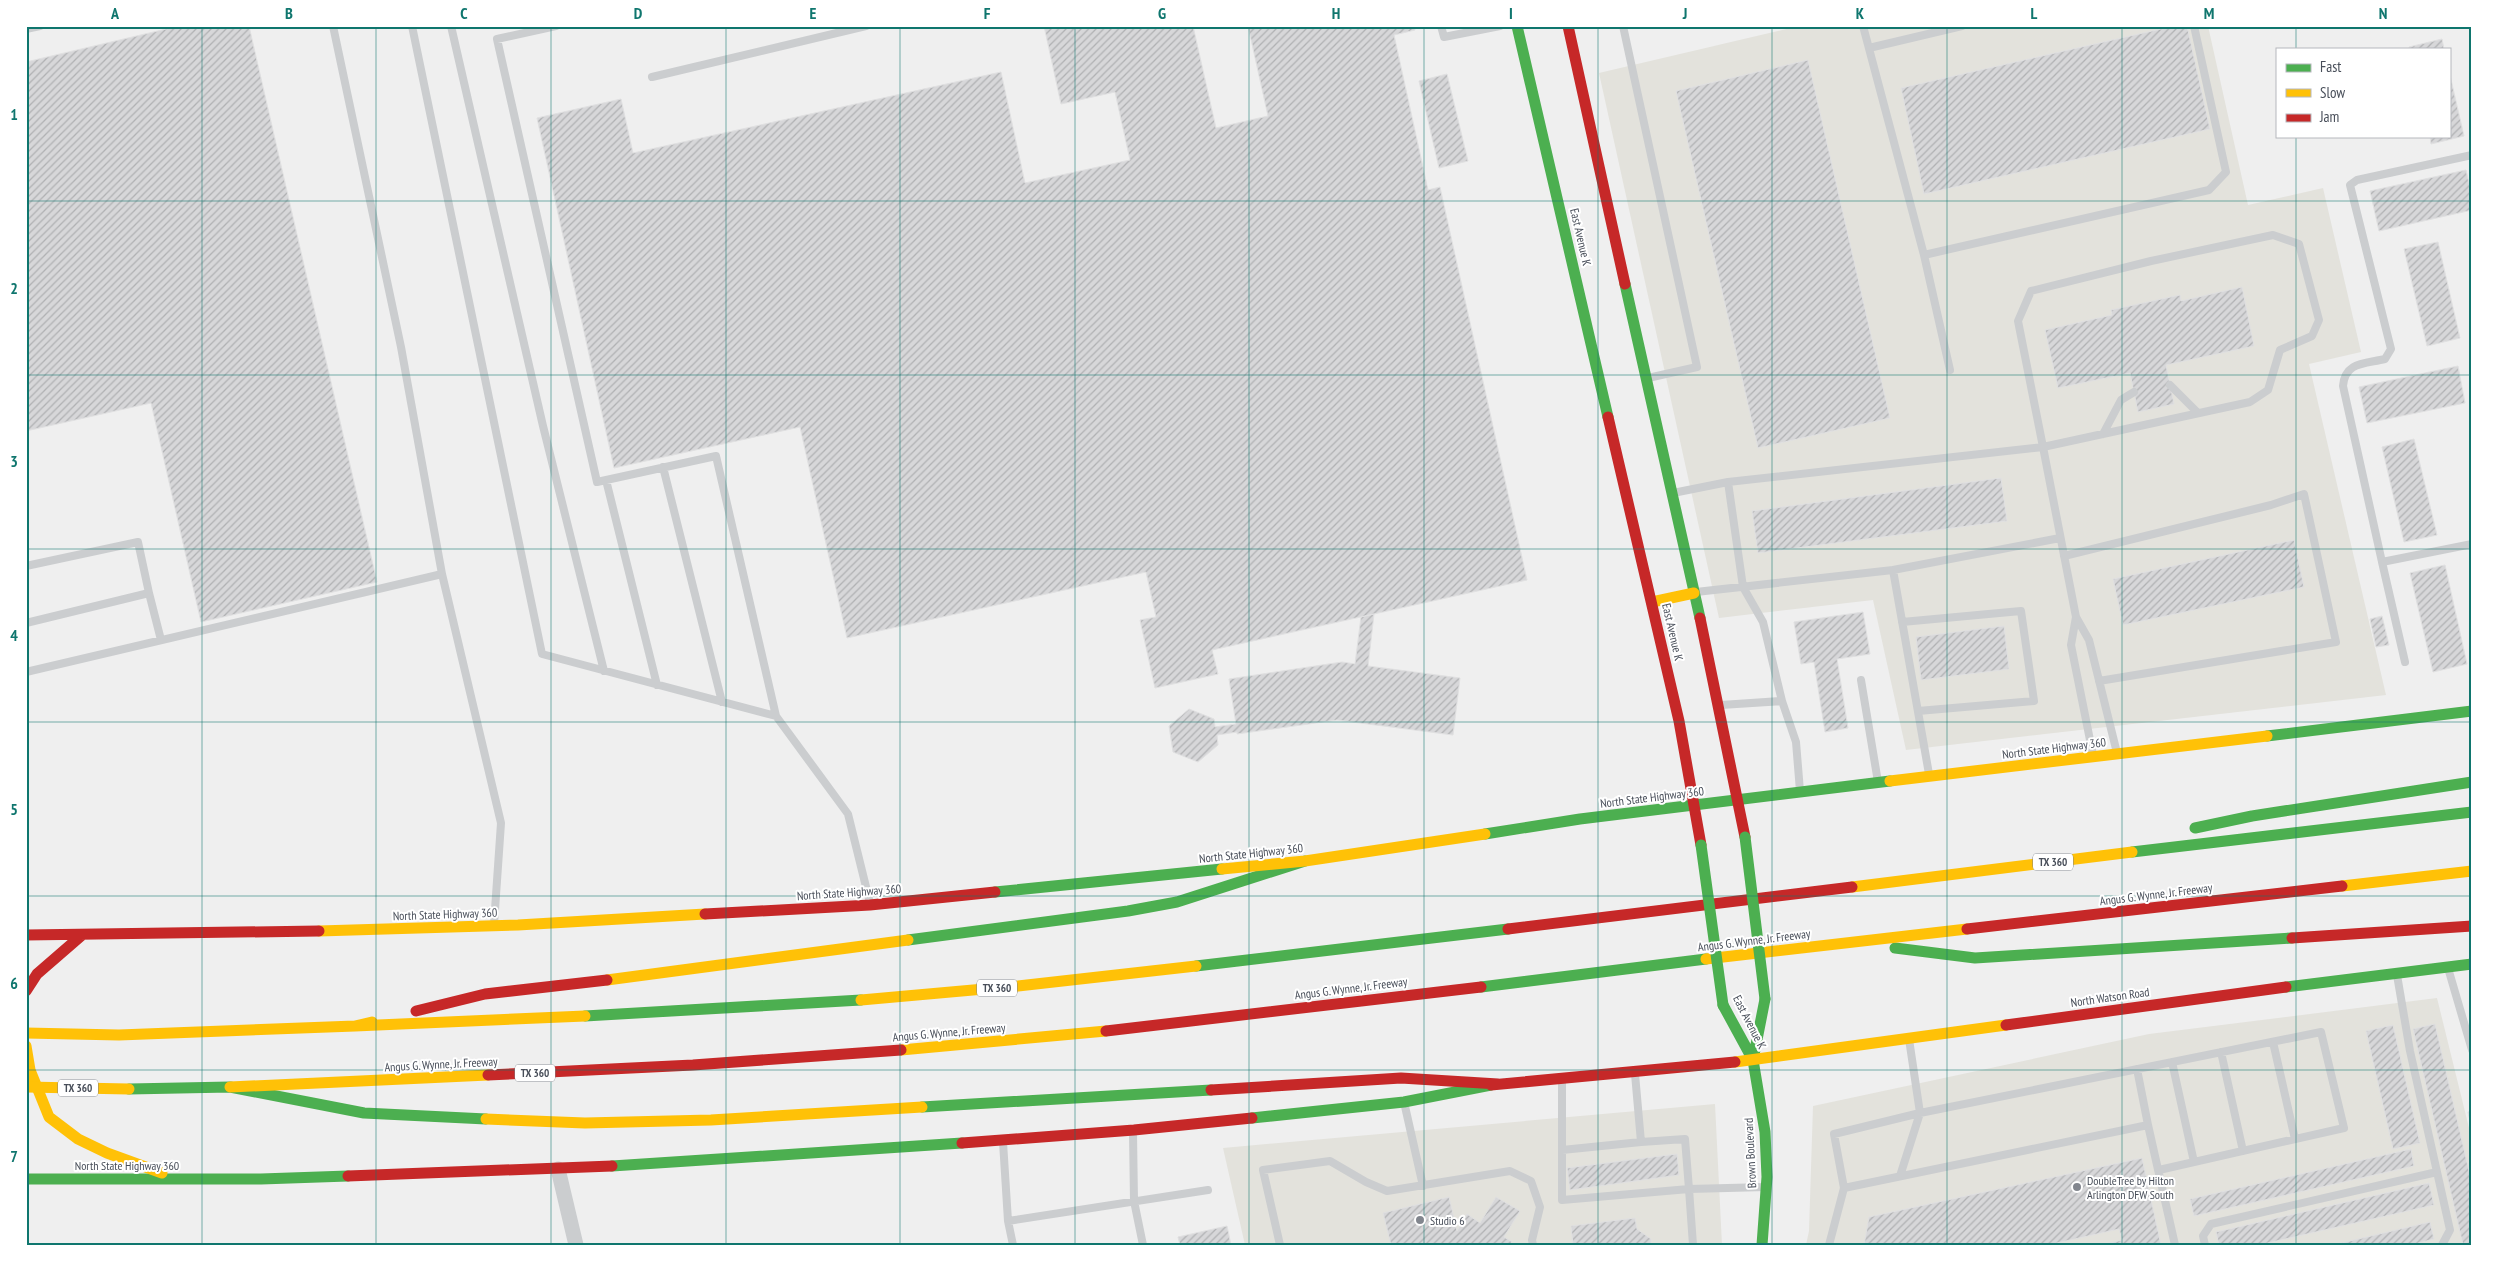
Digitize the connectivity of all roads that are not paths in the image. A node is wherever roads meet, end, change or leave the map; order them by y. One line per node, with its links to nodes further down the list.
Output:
1 (40, 26): 17 (lane)
2 (333, 26): 41 (lane)
3 (412, 26): 51 (lane)
4 (451, 26): 51 (lane)
5 (514, 26): 18 (lane)
6 (556, 26): 18 (lane)
7 (866, 26): 21 (lane)
8 (1442, 26): 9 (lane)
9 (1500, 26)
10 (1518, 26): 45 (main road, East Avenue K)
11 (1568, 26): 25 (main road, East Avenue K)
12 (1624, 26): 25 (lane)
13 (1863, 26): 20 (lane)
14 (1920, 26): 19 (lane)
15 (1962, 26): 19 (lane)
16 (2194, 26): 23 (lane)
17 (26, 29)
18 (516, 35): 32 (lane)
19 (1923, 35): 20 (lane)
20 (1868, 48): 23 (lane)
21 (652, 77)
22 (2472, 155): 38 (lane)
23 (1924, 255): 24 (lane)
24 (1950, 370)
25 (1646, 378): 34 (main road, East Avenue K)
26 (2170, 385): 28 (lane)
27 (2134, 392): 29 (lane)
28 (2198, 413): 29 (lane); 30 (lane)
29 (2103, 434): 30 (lane)
30 (2043, 447): 33 (lane); 35 (lane)
31 (663, 467): 32 (lane); 57 (lane); 61 (lane)
32 (606, 480): 55 (lane)
33 (1728, 482): 34 (lane); 42 (lane)
34 (1672, 493): 43 (main road, East Avenue K)
35 (2060, 538): 37 (lane); 40 (lane)
36 (2472, 544): 38 (lane)
37 (2064, 556): 46 (lane); 54 (lane)
38 (2382, 562): 50 (lane)
39 (26, 566): 44 (lane)
40 (1893, 570): 42 (lane); 47 (lane)
41 (442, 574): 49 (lane); 75 (lane)
42 (1743, 587): 43 (lane); 56 (lane)
43 (1694, 592): 45 (main road); 58 (main road, East Avenue K)
44 (149, 593): 48 (lane); 49 (lane)
45 (1652, 602): 69 (main road, East Avenue K)
46 (2076, 617): 54 (lane); 63 (lane)
47 (1902, 622): 60 (lane); 60 (lane)
48 (26, 623)
49 (161, 640): 52 (lane)
50 (2405, 662)
51 (604, 671): 55 (lane)
52 (26, 672)
53 (1861, 680): 66 (lane)
54 (2099, 681): 62 (lane)
55 (657, 684): 57 (lane)
56 (1782, 701): 58 (lane); 67 (lane)
57 (722, 702): 61 (lane)
58 (1719, 705): 68 (main road, East Avenue K)
59 (2472, 711): 62 (main road, North State Highway 360)
60 (1918, 712): 64 (lane)
61 (776, 716): 74 (lane)
62 (2117, 754): 63 (main road, North State Highway 360)
63 (2093, 757): 64 (main road, North State Highway 360)
64 (1929, 778): 66 (main road, North State Highway 360)
65 (2472, 782): 71 (main road)
66 (1878, 784): 67 (main road, North State Highway 360)
67 (1800, 793): 68 (main road, North State Highway 360)
68 (1737, 800): 69 (main road, North State Highway 360); 91 (main road, East Avenue K, bridge)
69 (1694, 805): 72 (main road, North State Highway 360); 91 (main road, East Avenue K, bridge)
70 (2472, 812): 71 (main road, TX 360)
71 (2156, 848): 84 (main road, TX 360)
72 (1305, 861): 74 (main road, North State Highway 360); 84 (main road)
73 (2472, 871): 79 (main road, Angus G. Wynne, Jr. Freeway / TX 360)
74 (870, 905): 75 (main road, North State Highway 360)
75 (494, 926): 78 (main road, North State Highway 360)
76 (2472, 926): 79 (main road)
77 (26, 935): 78 (main road, North State Highway 360)
78 (82, 935): 83 (main road)
79 (1851, 942): 98 (main road, Angus G. Wynne, Jr. Freeway / TX 360)
80 (2472, 964): 81 (main road, North Watson Road)
81 (2447, 966): 82 (main road, North Watson Road); 89 (lane)
82 (2397, 973): 86 (main road, North Watson Road); 111 (lane)
83 (26, 991)
84 (355, 1026): 85 (main road, TX 360)
85 (26, 1033)
86 (1909, 1039): 91 (main road, North Watson Road); 100 (lane)
87 (2274, 1042): 90 (lane); 103 (lane); 103 (lane)
88 (26, 1046): 113 (main road)
89 (2472, 1050)
90 (2221, 1052): 92 (lane); 107 (lane)
91 (1753, 1060): 94 (main road, North State Highway 360); 116 (main road, Brown Boulevard)
92 (2172, 1062): 93 (lane); 108 (lane)
93 (2137, 1069): 100 (lane); 101 (lane)
94 (1635, 1072): 95 (main road, North State Highway 360); 105 (lane)
95 (1562, 1079): 96 (main road, North State Highway 360); 106 (lane)
96 (1498, 1084): 98 (main road); 99 (main road, North State Highway 360)
97 (26, 1087): 98 (main road, TX 360, bridge)
98 (230, 1087)
99 (1404, 1102): 102 (main road, North State Highway 360); 115 (lane)
100 (1920, 1113): 112 (lane); 117 (lane)
101 (2148, 1126): 110 (lane); 112 (lane)
102 (1134, 1130): 104 (main road, North State Highway 360); 120 (lane)
103 (2295, 1139): 107 (lane)
104 (1002, 1140): 109 (main road, North State Highway 360); 121 (lane)
105 (1641, 1142): 106 (lane); 118 (lane)
106 (1562, 1150): 118 (lane)
107 (2243, 1151): 108 (lane)
108 (2194, 1162): 110 (lane)
109 (558, 1169): 113 (main road, North State Highway 360); 122 (street)
110 (2159, 1170): 130 (lane)
111 (2436, 1172): 131 (lane); 132 (lane)
112 (1900, 1176): 117 (lane)
113 (177, 1178): 114 (main road, North State Highway 360)
114 (26, 1179)
115 (1423, 1186): 125 (lane); 126 (lane)
116 (1766, 1187): 118 (lane); 128 (main road, Brown Boulevard)
117 (1844, 1188): 129 (lane)
118 (1689, 1189): 127 (lane)
119 (1208, 1190): 120 (lane)
120 (1134, 1201): 121 (lane); 124 (lane)
121 (1008, 1221): 123 (lane)
122 (576, 1245)
123 (1013, 1245)
124 (1143, 1245)
125 (1280, 1245)
126 (1533, 1245)
127 (1693, 1245)
128 (1762, 1245)
129 (1829, 1245)
130 (2175, 1245)
131 (2205, 1245)
132 (2442, 1245)

